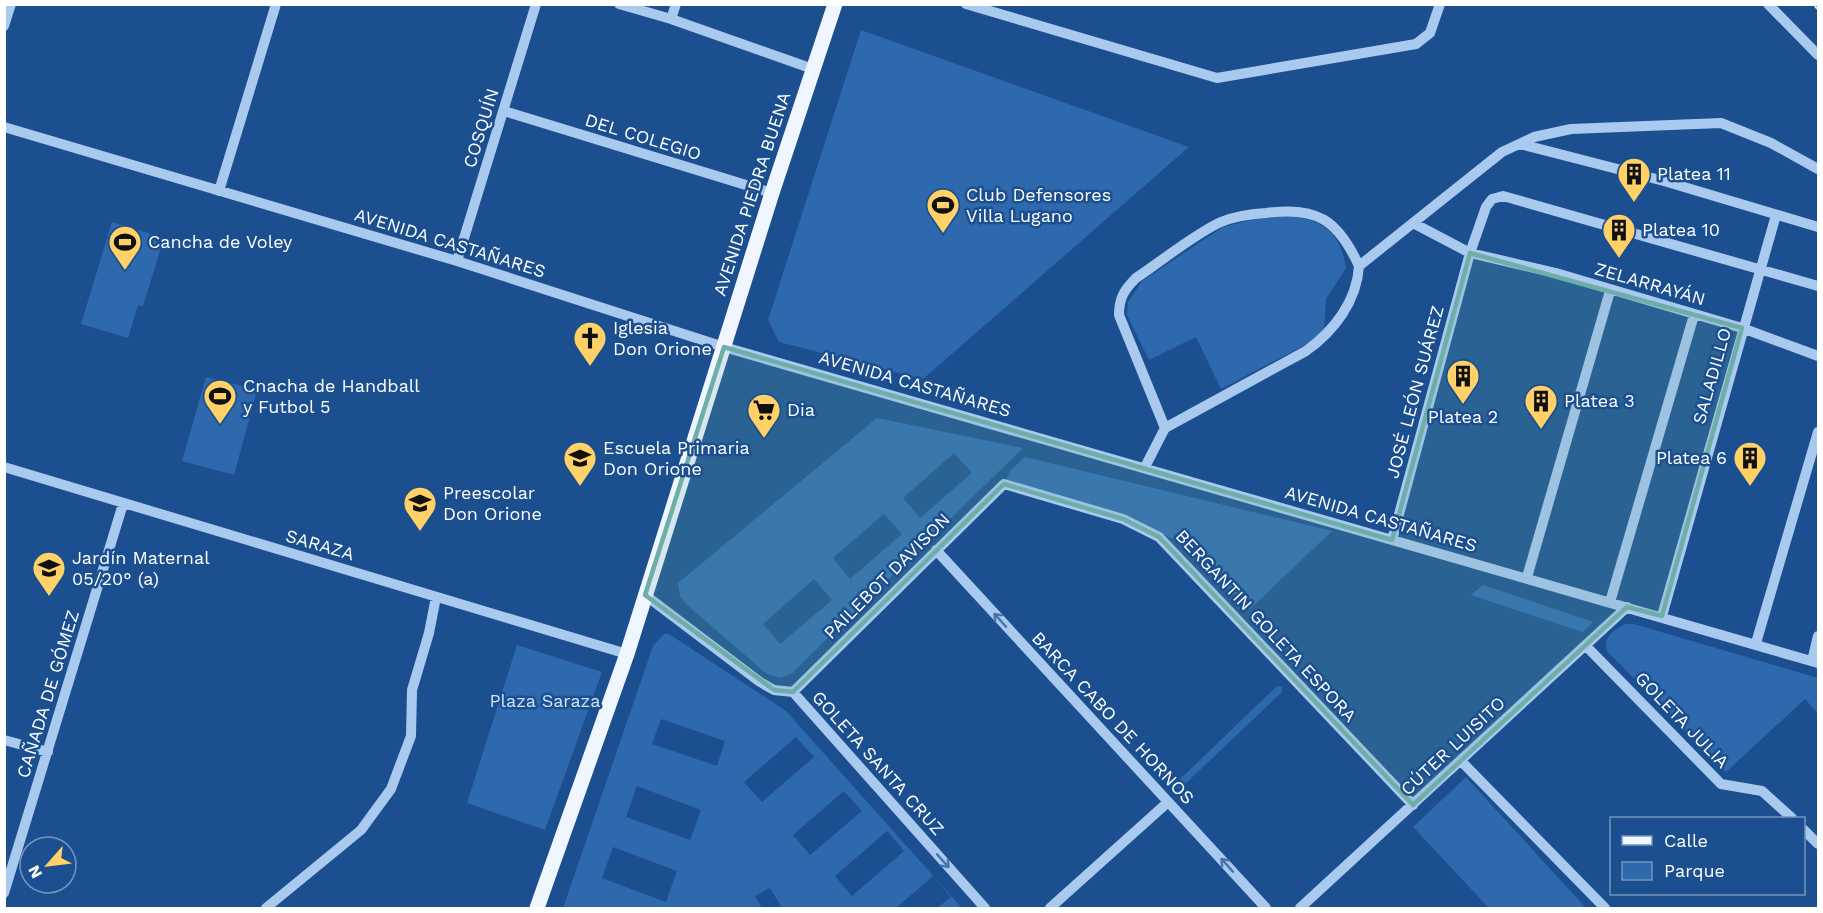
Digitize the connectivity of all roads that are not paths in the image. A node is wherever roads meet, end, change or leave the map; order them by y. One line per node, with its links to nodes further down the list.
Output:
1 (11, 4): 11 (street)
2 (276, 4): 18 (street)
3 (536, 4): 14 (street, COSQUÍN)
4 (619, 4): 10 (street)
5 (676, 4): 10 (street)
6 (835, 4): 13 (main road, AVENIDA PIEDRA BUENA)
7 (966, 4): 8 (street)
8 (1440, 4)
9 (1768, 4): 12 (street)
10 (671, 19): 13 (street)
11 (4, 26)
12 (1818, 55)
13 (813, 69): 19 (main road, AVENIDA PIEDRA BUENA)
14 (504, 111): 19 (street, DEL COLEGIO); 24 (street, COSQUÍN)
15 (4, 127): 18 (street, AVENIDA CASTAÑARES)
16 (1520, 144): 17 (street); 20 (street); 21 (street)
17 (1818, 169)
18 (219, 191): 24 (street, AVENIDA CASTAÑARES)
19 (772, 193): 31 (main road, AVENIDA PIEDRA BUENA)
20 (1776, 215): 22 (street); 26 (street, SALADILLO)
21 (1413, 223): 23 (street, ZELARRAYÁN); 25 (street)
22 (1818, 226)
23 (1470, 253): 26 (street, JOSÉ LEÓN SUÁREZ); 28 (street, ZELARRAYÁN); 39 (street, JOSÉ LEÓN SUÁREZ)
24 (457, 261): 31 (street, AVENIDA CASTAÑARES)
25 (1359, 266): 33 (street); 33 (street)
26 (1761, 268): 27 (street, JOSÉ LEÓN SUÁREZ); 30 (street, SALADILLO)
27 (1818, 286)
28 (1610, 291): 29 (street, ZELARRAYÁN); 41 (street)
29 (1694, 315): 30 (street, ZELARRAYÁN); 44 (street)
30 (1742, 328): 32 (street, ZELARRAYÁN); 46 (street, SALADILLO)
31 (723, 347): 36 (street, AVENIDA CASTAÑARES); 42 (main road, AVENIDA PIEDRA BUENA)
32 (1818, 356)
33 (1165, 428): 36 (street)
34 (1818, 432): 48 (street)
35 (4, 467): 38 (street, SARAZA)
36 (1145, 467): 39 (street, AVENIDA CASTAÑARES)
37 (1004, 484): 40 (street, PAILEBOT DAVISON); 57 (street, BERGANTIN GOLETA ESPORA)
38 (123, 504): 43 (street, SARAZA); 54 (street, CAÑADA DE GÓMEZ)
39 (1392, 540): 41 (street, AVENIDA CASTAÑARES)
40 (936, 550): 52 (street, PAILEBOT DAVISON); 56 (street, BARCA CABO DE HORNOS, one-way to 40)
41 (1527, 577): 44 (street, AVENIDA CASTAÑARES)
42 (645, 595): 50 (main road, AVENIDA PIEDRA BUENA); 52 (street, GOLETA SANTA CRUZ)
43 (436, 597): 50 (street, SARAZA); 62 (street)
44 (1610, 602): 45 (street, AVENIDA CASTAÑARES)
45 (1627, 607): 46 (street, AVENIDA CASTAÑARES); 49 (street, CÚTER LUISITO)
46 (1662, 616): 48 (street, AVENIDA CASTAÑARES)
47 (1818, 636): 51 (street)
48 (1756, 643): 51 (street, AVENIDA CASTAÑARES)
49 (1586, 646): 55 (street, CÚTER LUISITO); 58 (street, GOLETA JULIA)
50 (627, 654): 63 (main road, AVENIDA PIEDRA BUENA)
51 (1815, 662)
52 (793, 692): 64 (street, GOLETA SANTA CRUZ, one-way to 64)
53 (4, 740): 54 (street)
54 (48, 752): 61 (street, CAÑADA DE GÓMEZ)
55 (1461, 761): 57 (street, CÚTER LUISITO); 68 (street)
56 (1167, 803): 65 (street); 66 (street, BARCA CABO DE HORNOS, one-way to 56)
57 (1413, 805): 67 (street, CÚTER LUISITO)
58 (1790, 817)
59 (1805, 832): 60 (street)
60 (1818, 844)
61 (4, 893)
62 (266, 909)
63 (537, 909)
64 (985, 909)
65 (1050, 909)
66 (1266, 909)
67 (1300, 909)
68 (1605, 909)

